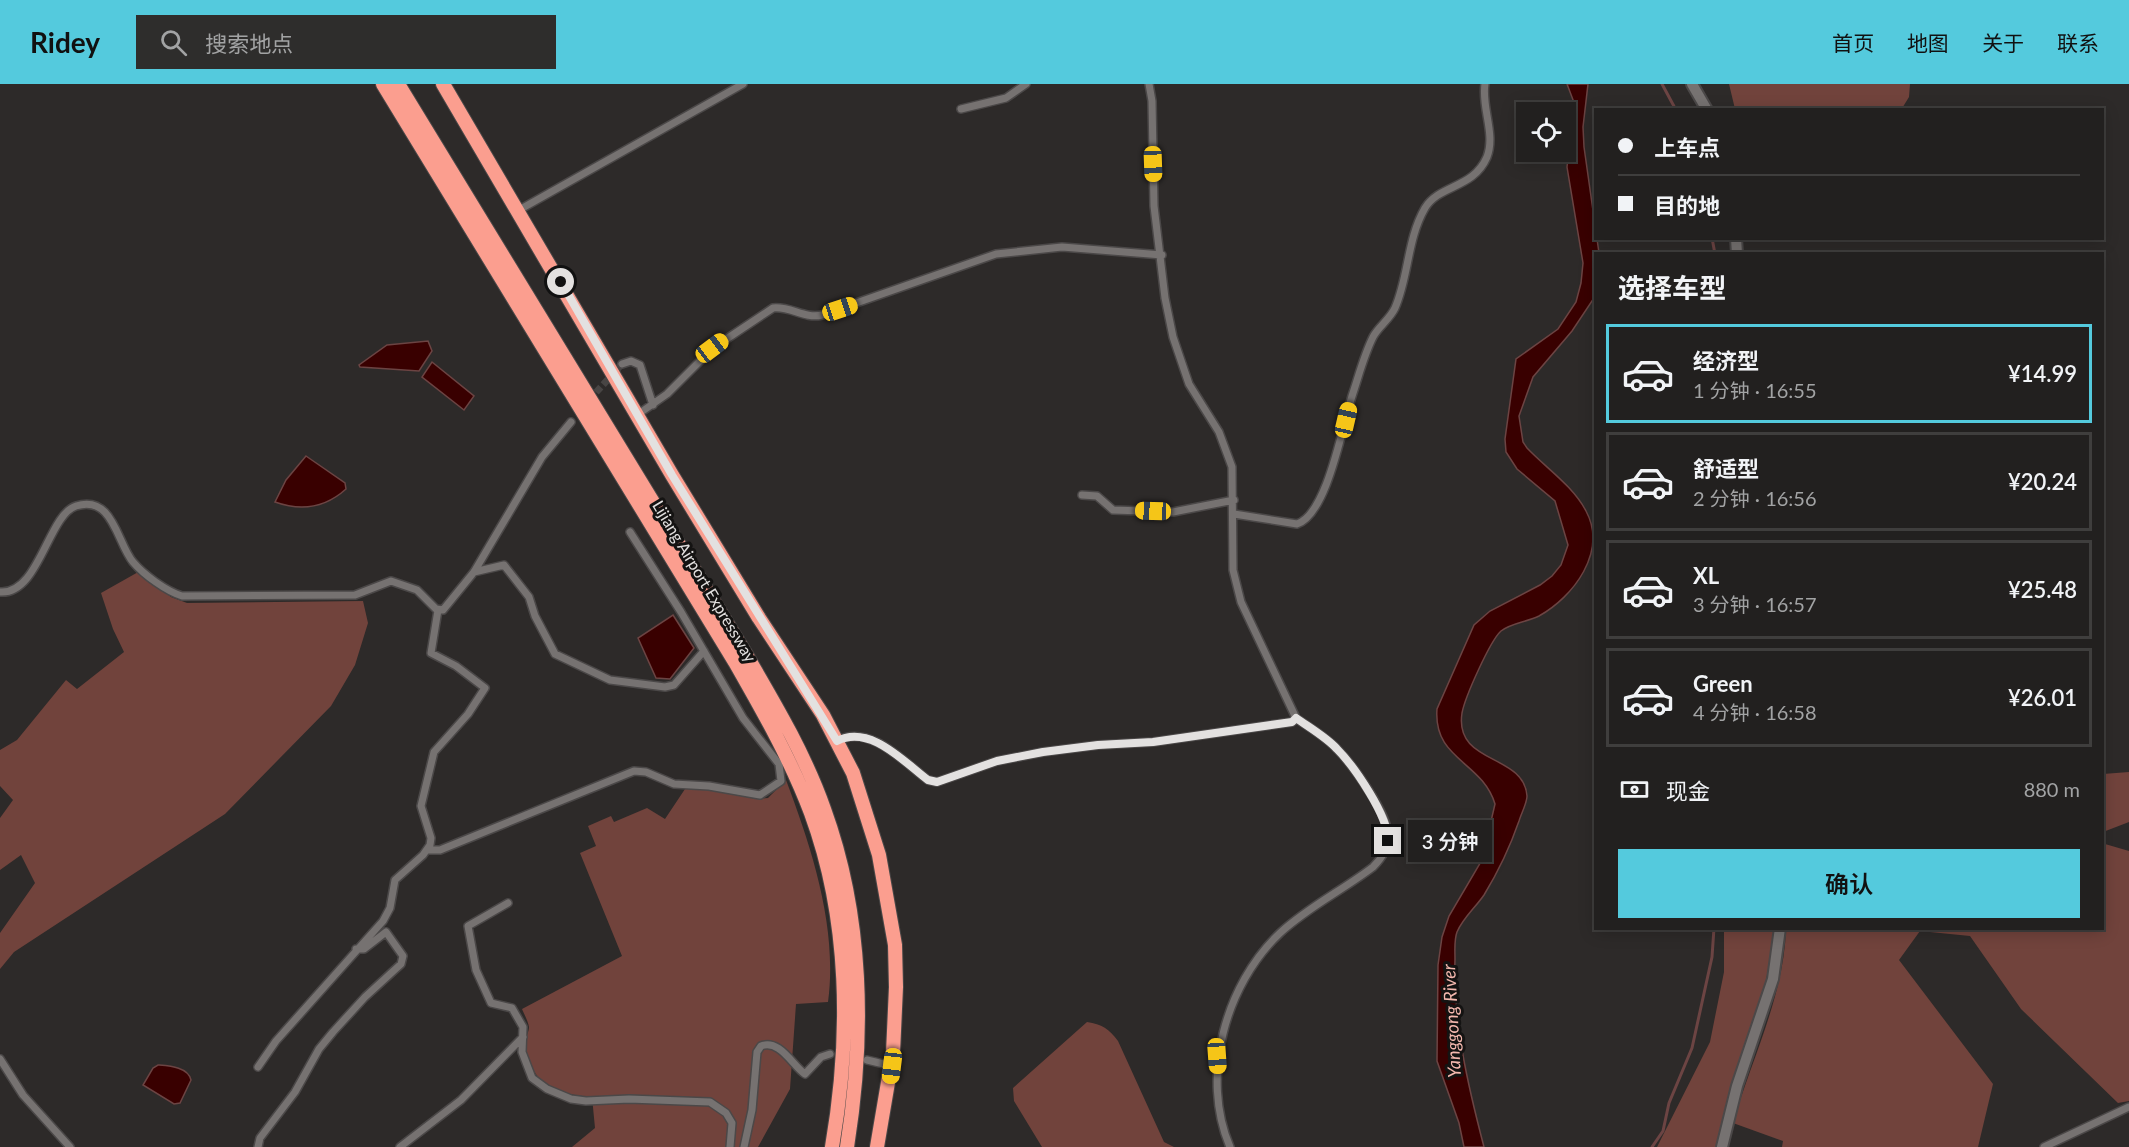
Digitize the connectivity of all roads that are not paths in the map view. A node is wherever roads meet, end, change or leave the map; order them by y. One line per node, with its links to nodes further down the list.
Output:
1 (384, 84): 43 (highway, Lijiang Airport Expressway)
2 (398, 84): 44 (highway, Lijiang Airport Expressway)
3 (443, 84): 11 (highway)
4 (743, 84): 11 (street)
5 (1026, 84): 10 (street)
6 (1149, 84): 12 (street)
7 (1485, 84): 19 (street)
8 (1692, 84): 9 (main road)
9 (1706, 108)
10 (961, 109)
11 (519, 210): 15 (highway)
12 (1162, 255): 14 (street); 18 (street)
13 (621, 364): 14 (street)
14 (653, 405): 15 (street)
15 (637, 415): 26 (highway)
16 (571, 422): 21 (street)
17 (1082, 495): 18 (street)
18 (1234, 501): 19 (street)
19 (1234, 514): 25 (street)
20 (630, 532): 24 (street)
21 (474, 572): 23 (street); 24 (street)
22 (0, 592): 23 (street)
23 (438, 610): 27 (street)
24 (704, 651): 27 (street)
25 (1296, 718): 26 (street); 46 (street)
26 (837, 741): 35 (highway)
27 (428, 850): 30 (street)
28 (508, 903): 31 (street)
29 (1780, 930): 47 (main road)
30 (356, 949): 36 (street); 39 (street)
31 (523, 1037): 40 (street); 41 (street)
32 (830, 1054): 42 (street)
33 (0, 1059): 38 (street)
34 (867, 1060): 35 (street)
35 (892, 1066): 45 (highway)
36 (258, 1067)
37 (2129, 1107): 48 (street)
38 (70, 1147)
39 (258, 1147)
40 (400, 1147)
41 (729, 1147)
42 (744, 1147)
43 (832, 1147)
44 (847, 1147)
45 (877, 1147)
46 (1230, 1147)
47 (1722, 1147)
48 (2044, 1147)

